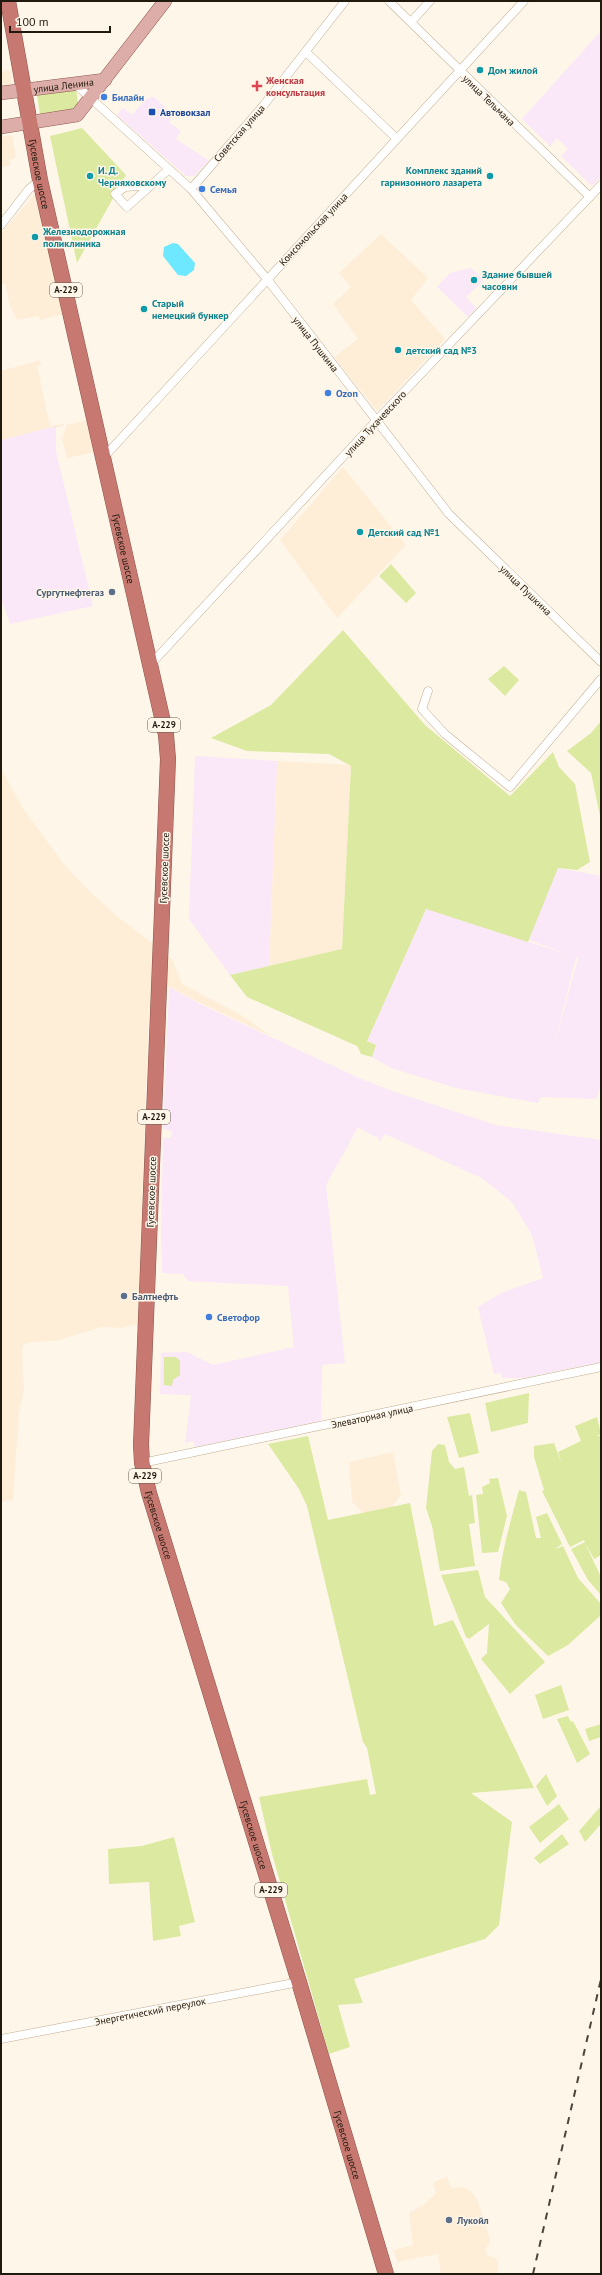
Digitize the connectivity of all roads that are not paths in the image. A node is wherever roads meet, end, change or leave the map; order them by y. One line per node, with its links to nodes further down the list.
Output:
1 (8, 1): 12 (highway, Гусевское шоссе)
2 (165, 1): 10 (main road, улица Ленина)
3 (345, 1): 8 (street, Советская улица)
4 (389, 1): 7 (street, улица Тельмана)
5 (430, 1): 7 (street)
6 (524, 1): 9 (street, Комсомольская улица)
7 (411, 22): 9 (street, улица Тельмана)
8 (306, 52): 17 (street); 22 (street, Советская улица)
9 (458, 70): 17 (street, Комсомольская улица); 23 (street, улица Тельмана)
10 (104, 80): 11 (main road, улица Ленина); 14 (main road, улица Ленина)
11 (75, 84): 12 (main road, улица Ленина); 14 (street, улица Пушкина)
12 (23, 90): 13 (main road, улица Ленина); 15 (highway, Гусевское шоссе / А-229)
13 (1, 93)
14 (91, 99): 15 (main road, улица Ленина); 18 (street, улица Пушкина)
15 (29, 123): 16 (main road, улица Ленина); 19 (highway, Гусевское шоссе / А-229)
16 (1, 127)
17 (396, 138): 25 (street, Комсомольская улица)
18 (169, 169): 20 (street); 22 (street, улица Пушкина)
19 (40, 180): 24 (street); 27 (highway, Гусевское шоссе / А-229)
20 (151, 185)
21 (601, 185): 23 (street, улица Тухачевского)
22 (191, 189): 25 (street, улица Пушкина)
23 (590, 197): 26 (street, улица Тухачевского)
24 (1, 225)
25 (267, 279): 26 (street, улица Пушкина); 27 (street, Комсомольская улица)
26 (376, 421): 28 (street, улица Пушкина); 29 (street, улица Тухачевского)
27 (104, 457): 29 (highway, Гусевское шоссе / А-229)
28 (601, 662)
29 (151, 664): 33 (highway, Гусевское шоссе / А-229)
30 (601, 679): 31 (street)
31 (428, 691)
32 (601, 1367): 33 (street, Элеваторная улица)
33 (142, 1463): 34 (highway, Гусевское шоссе / А-229)
34 (299, 1982): 35 (street, Энергетический переулок); 36 (highway, Гусевское шоссе / А-229)
35 (1, 2039)
36 (386, 2274)

